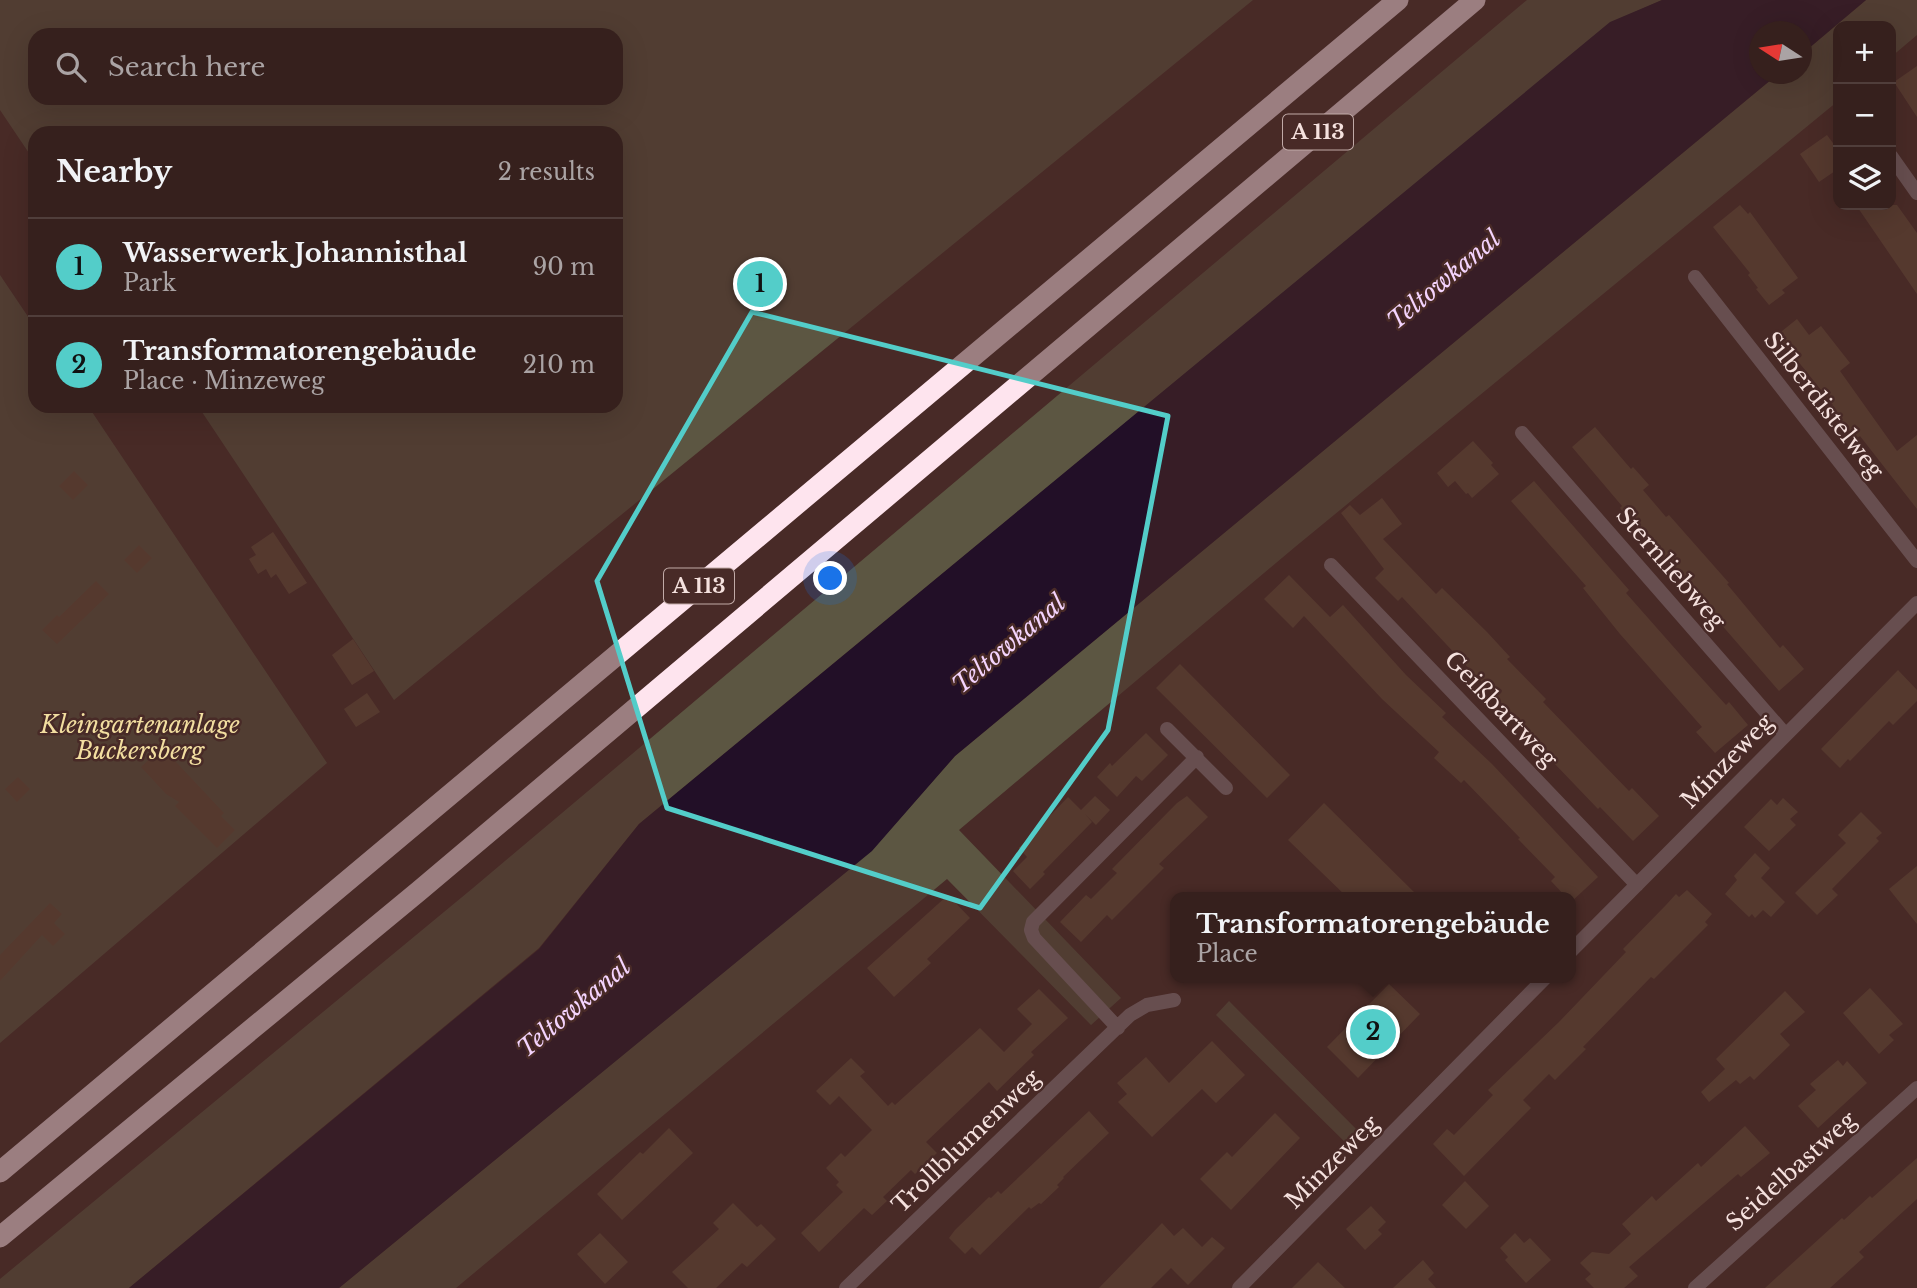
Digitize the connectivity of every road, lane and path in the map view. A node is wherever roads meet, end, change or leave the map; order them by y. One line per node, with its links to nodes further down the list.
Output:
1 (1398, 0): 20 (highway, A 113)
2 (1475, 0): 21 (highway, A 113)
3 (1896, 163): 4 (street)
4 (1917, 193)
5 (1695, 277): 7 (street, Silberdistelweg)
6 (1522, 433): 11 (street, Sternliebweg)
7 (1917, 561)
8 (1331, 565): 14 (street, Geißbartweg)
9 (1917, 603): 11 (street, Minzeweg)
10 (1167, 729): 12 (street)
11 (1785, 734): 14 (street, Minzeweg)
12 (1197, 757): 13 (street); 18 (street)
13 (1226, 788)
14 (1637, 885): 15 (street, Minzeweg)
15 (1576, 946)
16 (1540, 983): 23 (street, Minzeweg)
17 (1174, 1000): 18 (street, Trollblumenweg)
18 (1118, 1028): 22 (street, Trollblumenweg)
19 (1917, 1088): 24 (street, Seidelbastweg)
20 (0, 1171)
21 (0, 1237)
22 (846, 1288)
23 (1239, 1288)
24 (1695, 1288)

